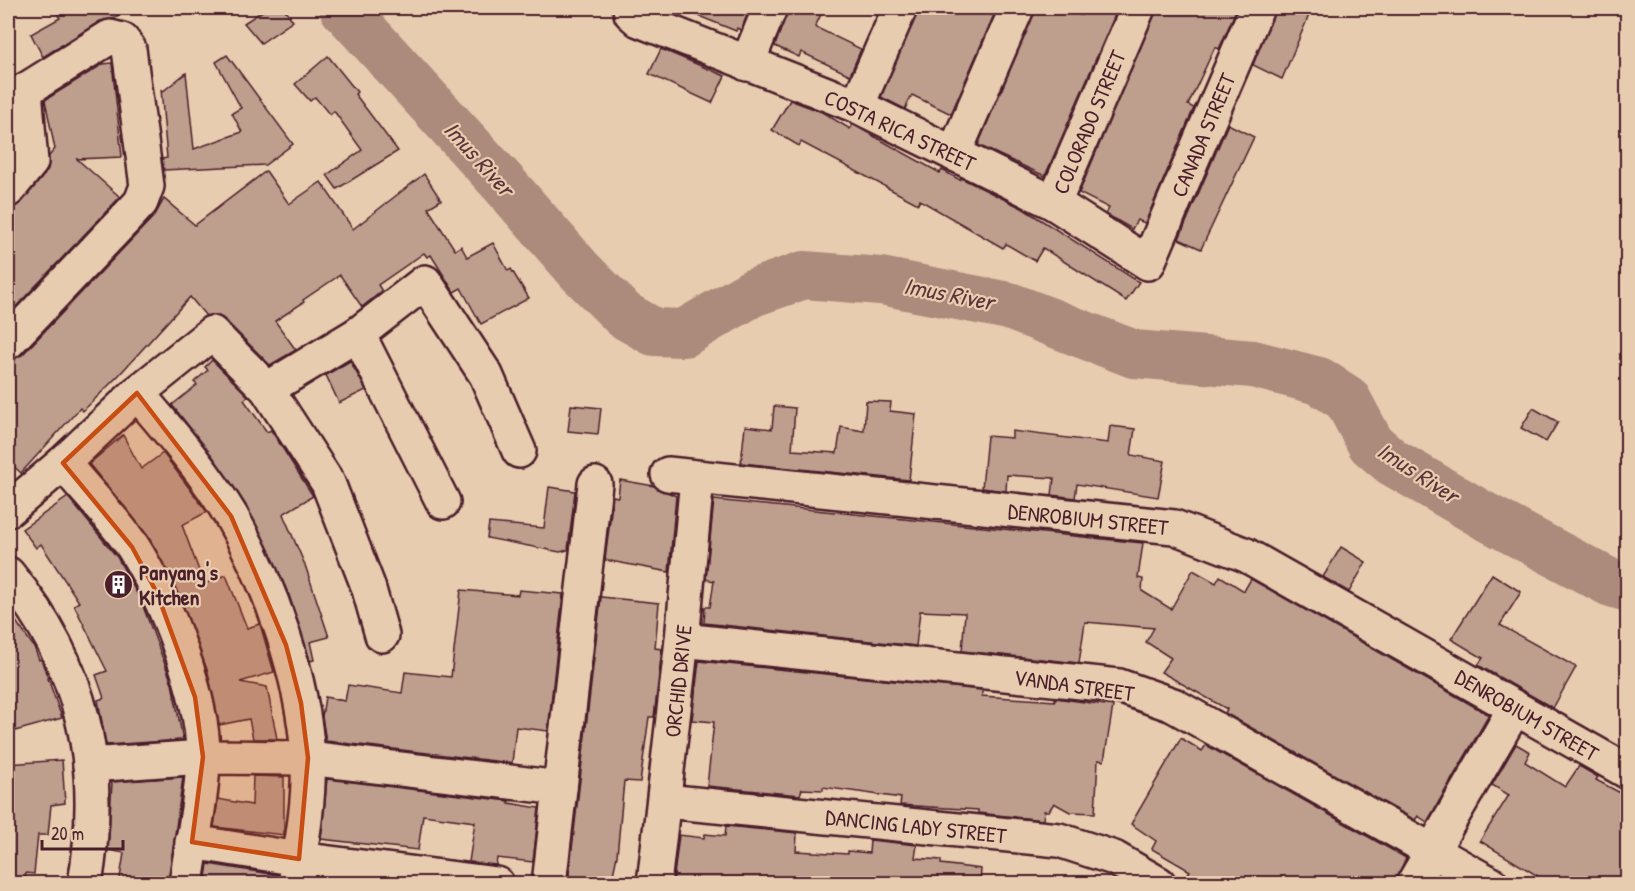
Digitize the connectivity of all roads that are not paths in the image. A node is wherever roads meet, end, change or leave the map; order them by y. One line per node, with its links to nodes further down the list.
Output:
1 (770, 8): 7 (street)
2 (900, 8): 9 (street)
3 (1017, 8): 10 (street)
4 (1138, 8): 12 (street, COLORADO STREET)
5 (1257, 8): 13 (street, CANADA STREET)
6 (634, 14): 7 (street, COSTA RICA STREET)
7 (747, 64): 9 (street, COSTA RICA STREET)
8 (16, 95): 11 (street); 15 (street)
9 (857, 106): 10 (street, COSTA RICA STREET)
10 (954, 154): 12 (street, COSTA RICA STREET)
11 (8, 190)
12 (1054, 203): 13 (street, COSTA RICA STREET)
13 (1148, 263)
14 (358, 334): 16 (street); 18 (street); 22 (street)
15 (8, 342)
16 (267, 389): 17 (street); 25 (street)
17 (137, 393): 19 (street); 29 (street)
18 (519, 451)
19 (63, 463): 23 (street); 28 (street)
20 (683, 476): 26 (street, ORCHID DRIVE); 27 (street, DENROBIUM STREET)
21 (595, 484): 32 (street)
22 (443, 502)
23 (8, 510)
24 (8, 574): 30 (street)
25 (382, 635)
26 (682, 640): 33 (street, ORCHID DRIVE); 35 (street, VANDA STREET)
27 (1515, 708): 31 (street, DENROBIUM STREET); 35 (street)
28 (203, 757): 29 (street); 30 (street); 34 (street)
29 (308, 758): 32 (street); 36 (street)
30 (90, 765): 37 (street)
31 (1628, 772)
32 (560, 788): 40 (street)
33 (665, 801): 41 (street, ORCHID DRIVE); 42 (street, DANCING LADY STREET)
34 (192, 842): 36 (street); 38 (street)
35 (1433, 851): 43 (street); 44 (street, VANDA STREET)
36 (297, 871): 39 (street)
37 (85, 884)
38 (186, 884)
39 (497, 884)
40 (549, 884)
41 (654, 884)
42 (1159, 884)
43 (1413, 884)
44 (1491, 884)

